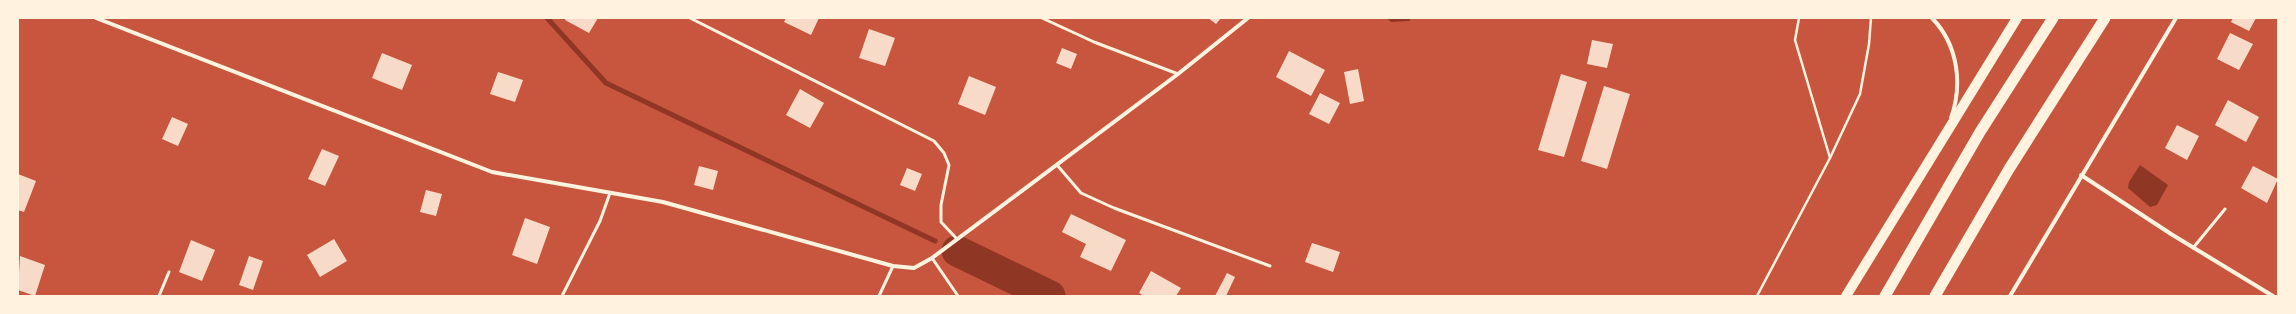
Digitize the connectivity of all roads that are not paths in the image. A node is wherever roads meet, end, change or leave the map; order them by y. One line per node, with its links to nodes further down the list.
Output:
1 (96, 18): 14 (street)
2 (690, 18): 16 (lane)
3 (1042, 18): 10 (lane)
4 (1247, 18): 10 (street)
5 (1932, 18): 11 (street)
6 (2017, 18): 11 (main road)
7 (2053, 18): 27 (highway)
8 (2105, 18): 28 (highway)
9 (2176, 18): 13 (street)
10 (1178, 74): 12 (street)
11 (1943, 140): 26 (main road)
12 (1058, 164): 16 (street); 20 (lane)
13 (2081, 175): 17 (street); 29 (street)
14 (610, 193): 19 (street); 23 (lane)
15 (2225, 209): 17 (lane)
16 (957, 239): 18 (street)
17 (2193, 248): 30 (street)
18 (932, 258): 19 (street); 25 (lane)
19 (893, 266): 24 (lane)
20 (1270, 266)
21 (169, 272): 22 (lane)
22 (159, 296)
23 (562, 296)
24 (879, 296)
25 (958, 296)
26 (1846, 296)
27 (1885, 296)
28 (1935, 296)
29 (2010, 296)
30 (2273, 296)

